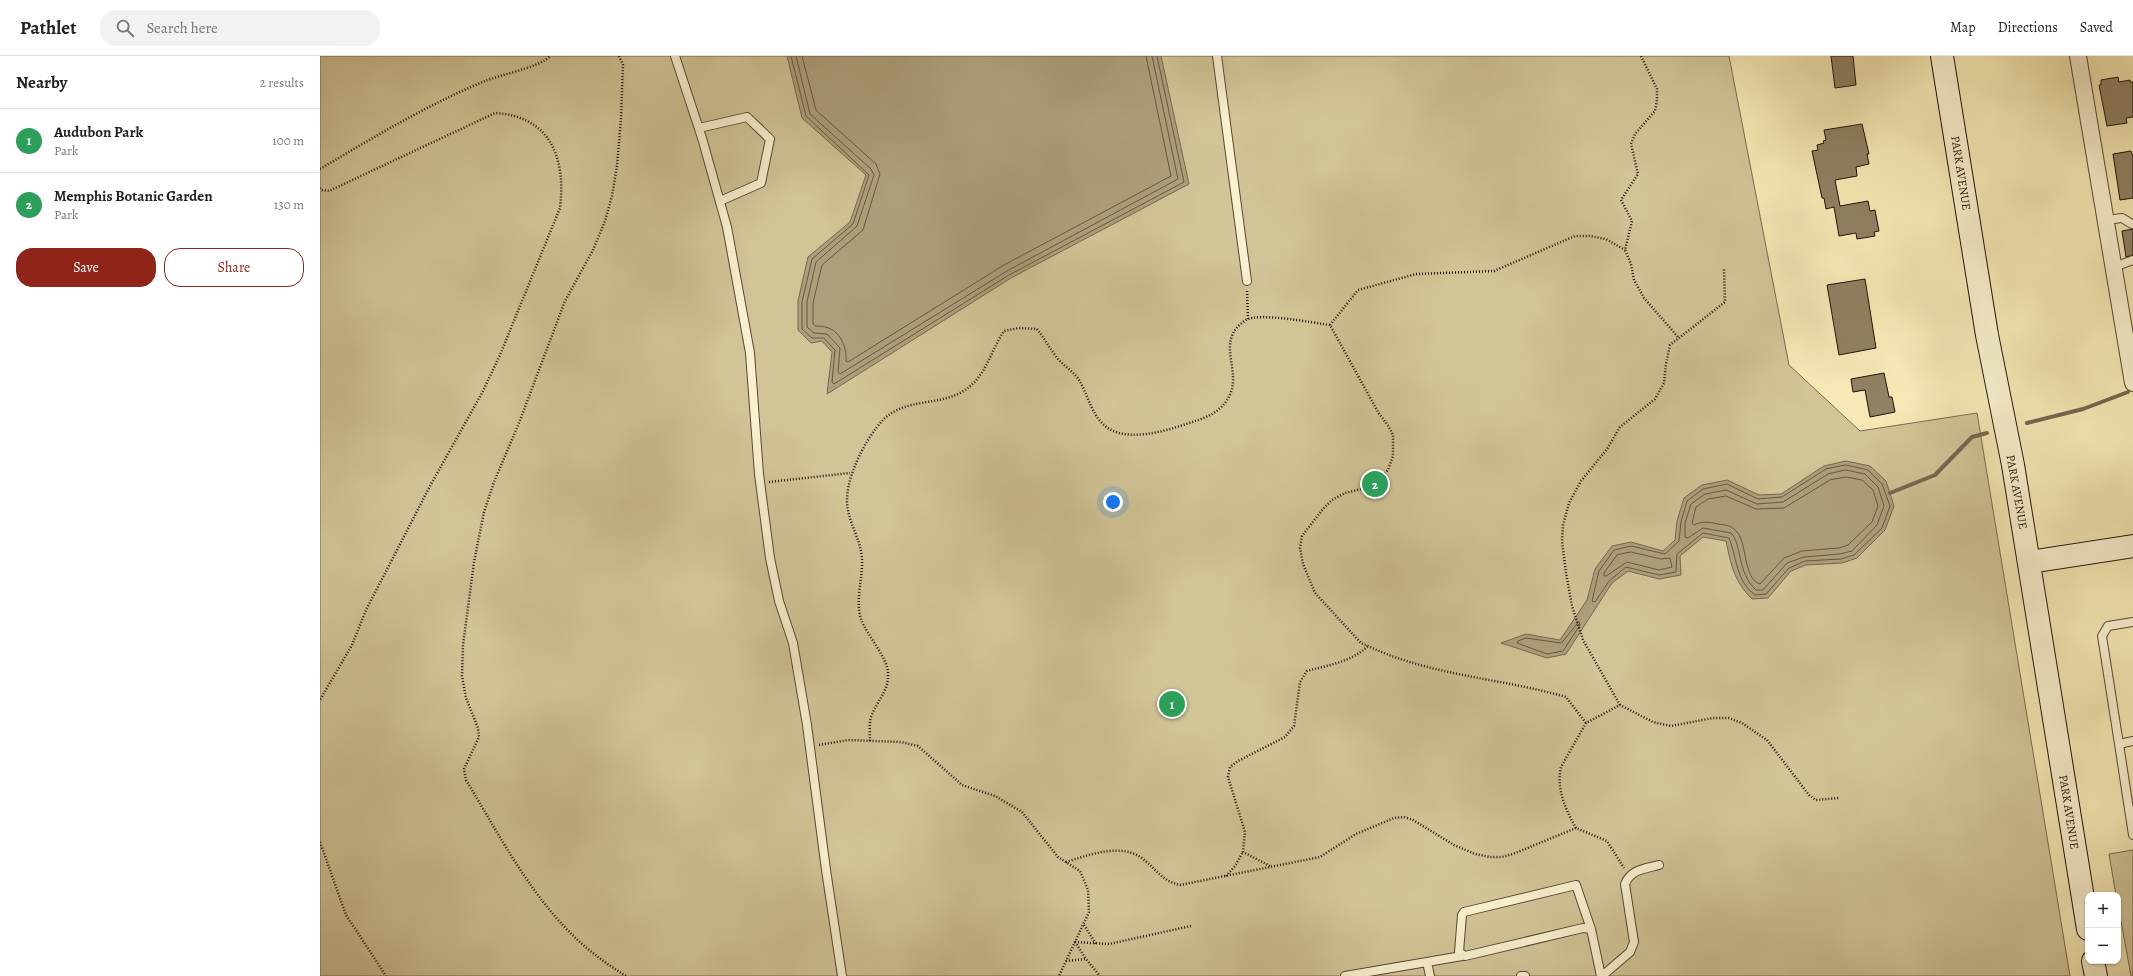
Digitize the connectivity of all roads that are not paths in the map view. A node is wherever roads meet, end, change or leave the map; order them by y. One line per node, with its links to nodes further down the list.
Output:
1 (675, 56): 5 (lane)
2 (1216, 56): 11 (lane)
3 (1942, 56): 14 (main road, PARK AVENUE)
4 (2078, 56): 7 (street)
5 (699, 128): 6 (lane); 6 (lane)
6 (720, 201): 25 (lane)
7 (2105, 220): 8 (lane); 10 (street)
8 (2132, 224)
9 (2133, 260): 10 (lane)
10 (2114, 267): 12 (street)
11 (1247, 281)
12 (2133, 383)
13 (2133, 546): 14 (main road)
14 (2028, 562): 20 (main road, PARK AVENUE)
15 (2133, 622): 17 (lane)
16 (2133, 741): 17 (lane)
17 (2119, 744): 18 (lane)
18 (2133, 835)
19 (1659, 865): 30 (lane)
20 (2088, 928)
21 (1591, 929): 22 (lane); 22 (lane); 30 (lane)
22 (1462, 956): 23 (lane)
23 (1427, 962): 26 (lane); 27 (lane)
24 (2094, 964): 31 (main road)
25 (842, 976)
26 (1345, 976)
27 (1430, 976)
28 (1521, 976): 29 (lane)
29 (1525, 976)
30 (1602, 976)
31 (2096, 976)

